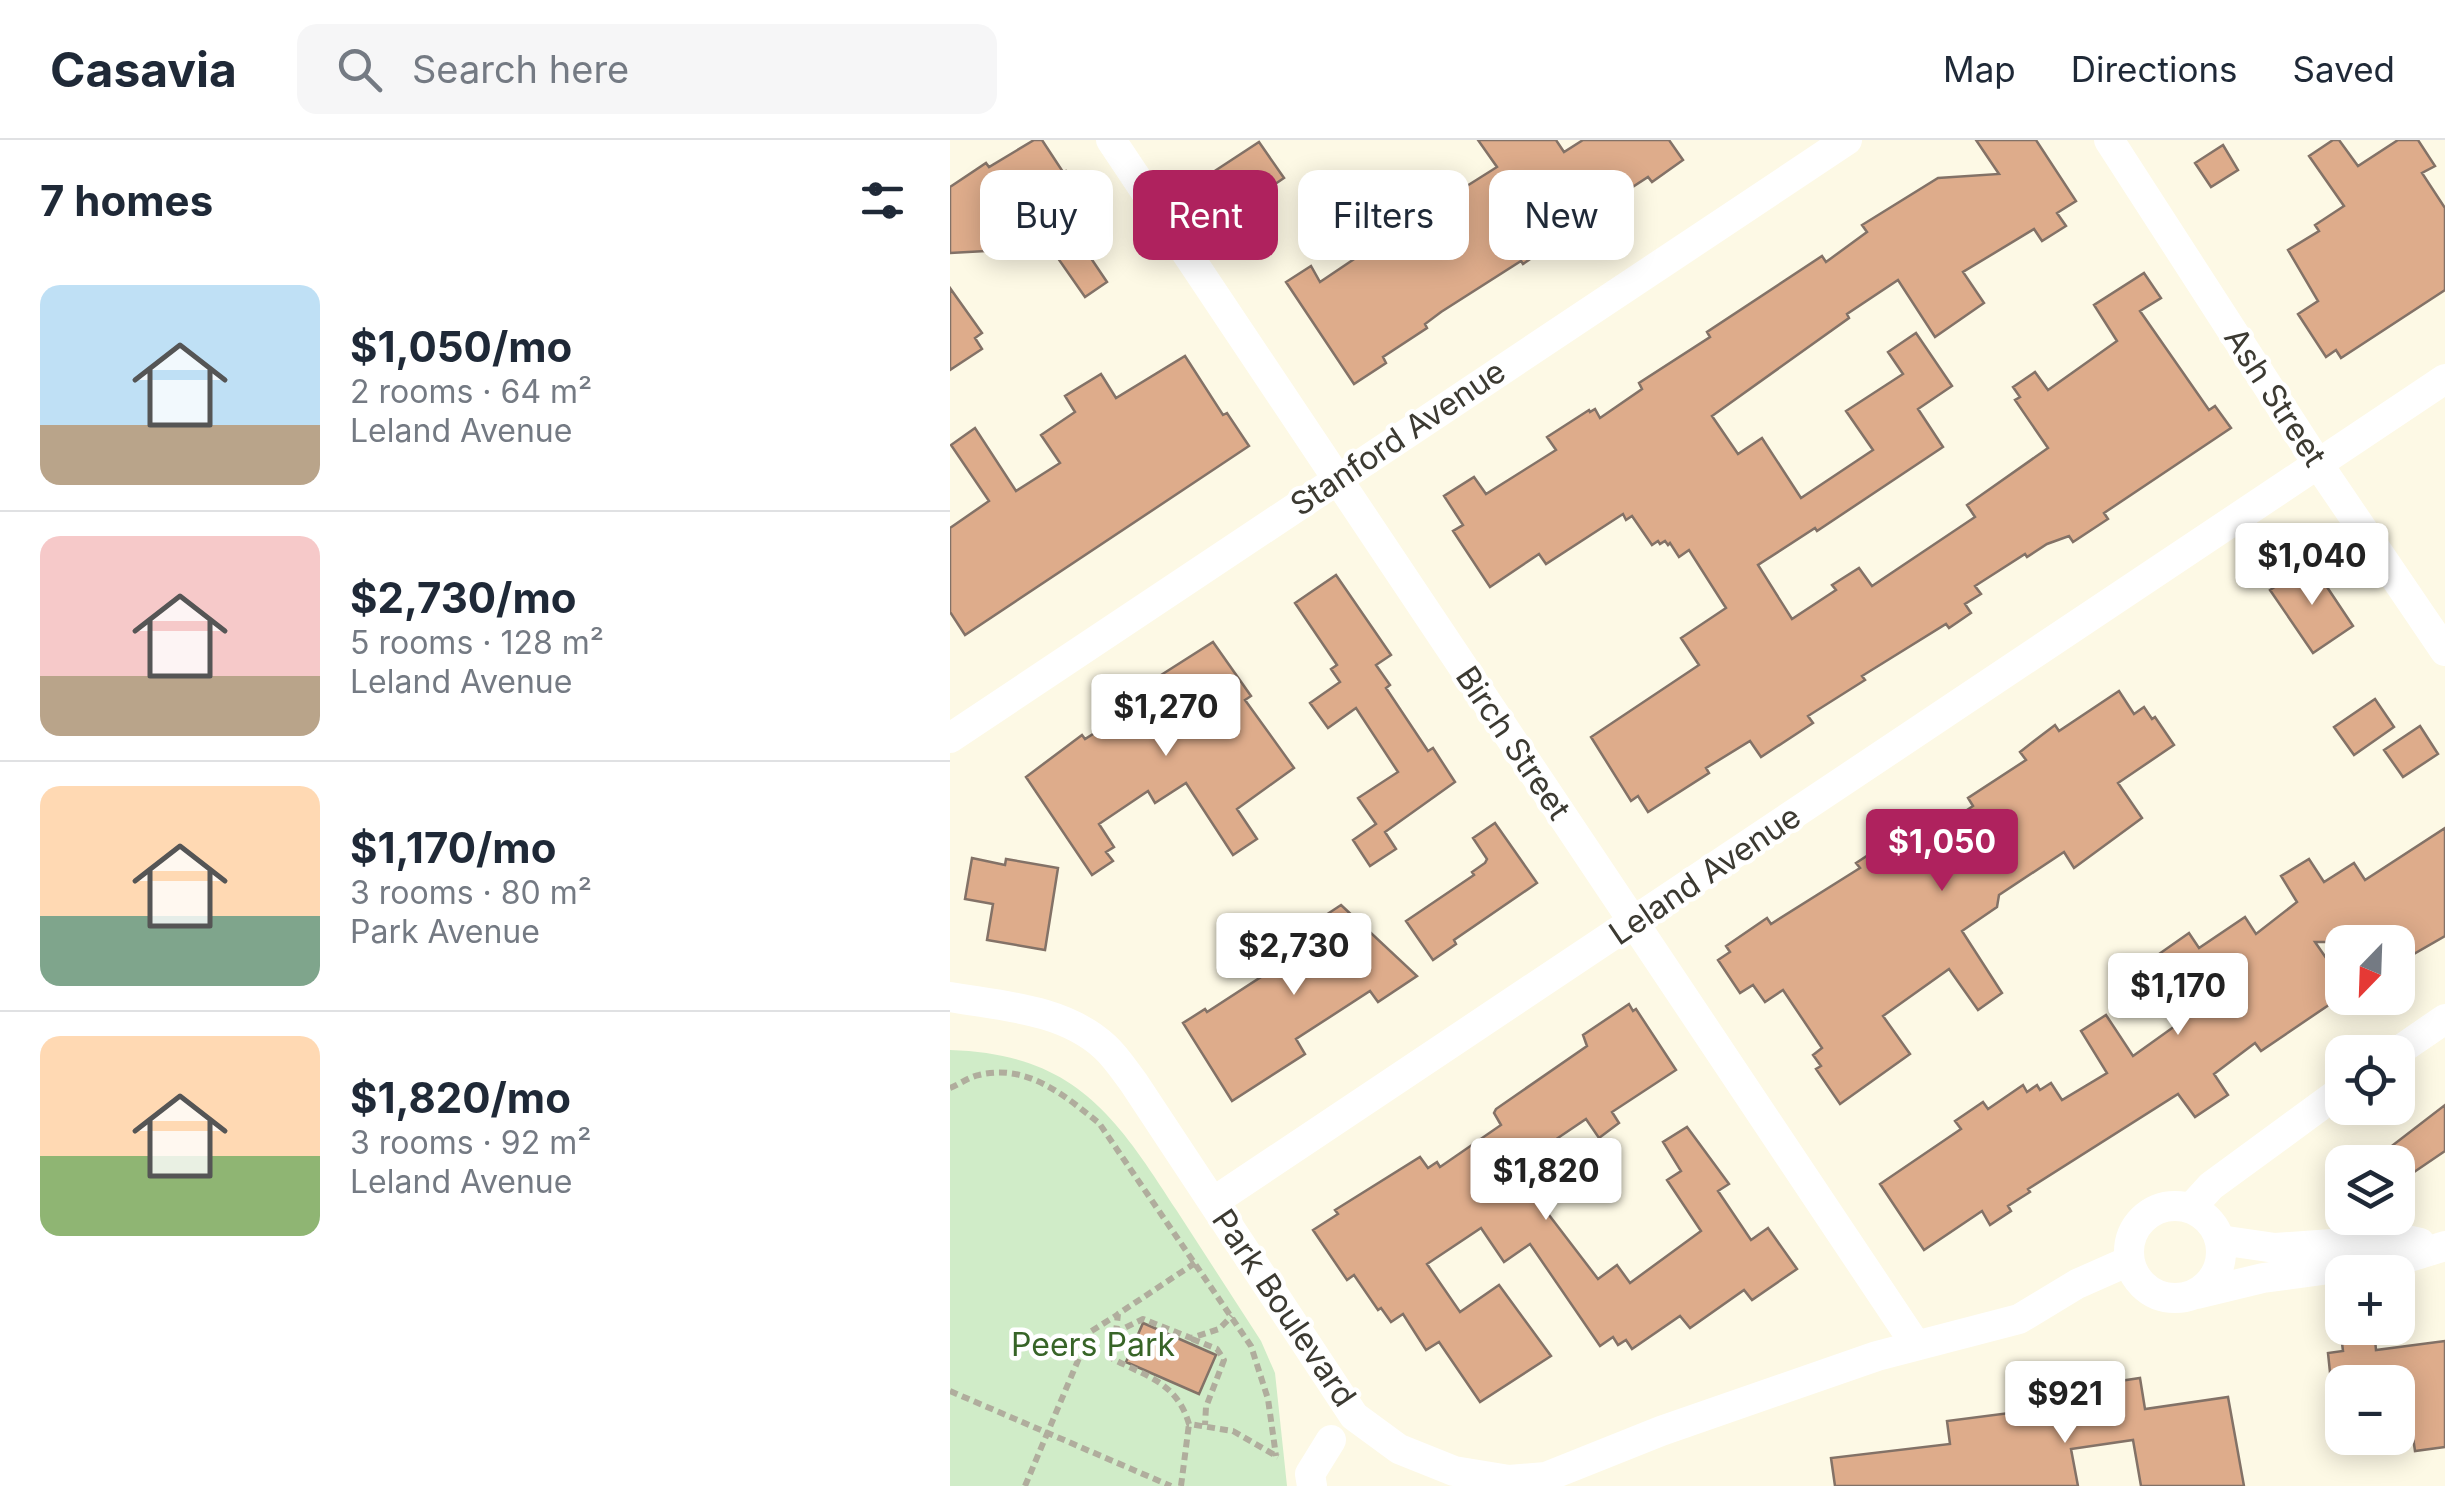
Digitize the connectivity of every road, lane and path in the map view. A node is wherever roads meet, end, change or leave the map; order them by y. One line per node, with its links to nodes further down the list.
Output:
1 (1111, 140): 6 (street, Birch Street)
2 (1847, 140): 6 (street, Stanford Avenue)
3 (2108, 140): 5 (street, Ash Street)
4 (2445, 379): 5 (street, Leland Avenue)
5 (2318, 464): 7 (street, Ash Street); 9 (street, Leland Avenue)
6 (1337, 478): 8 (street, Stanford Avenue); 9 (street, Birch Street)
7 (2445, 651)
8 (950, 738)
9 (1633, 924): 15 (street, Leland Avenue); 26 (street, Birch Street)
10 (950, 997): 15 (street, Park Boulevard)
11 (2445, 1020): 12 (street)
12 (2415, 1040)
13 (950, 1088): 20 (path)
14 (2325, 1102): 16 (street)
15 (1214, 1202): 26 (street, Park Boulevard)
16 (2191, 1208): 17 (street); 19 (street)
17 (2220, 1240): 18 (street); 21 (street)
18 (2442, 1246): 21 (street)
19 (2130, 1261): 21 (street); 26 (street, Park Boulevard)
20 (1194, 1263): 22 (path); 23 (path)
21 (2197, 1294)
22 (1118, 1314): 24 (path); 30 (path)
23 (1232, 1316): 25 (path); 32 (path)
24 (1114, 1332): 25 (path); 28 (path)
25 (1191, 1338): 29 (path)
26 (1916, 1346)
27 (950, 1391): 30 (path)
28 (1189, 1424): 29 (path); 36 (path)
29 (1205, 1425): 32 (path)
30 (1046, 1432): 34 (path); 35 (path)
31 (1331, 1440): 33 (street)
32 (1276, 1456): 33 (path)
33 (1311, 1480)
34 (1025, 1486)
35 (1171, 1486)
36 (1181, 1486)

